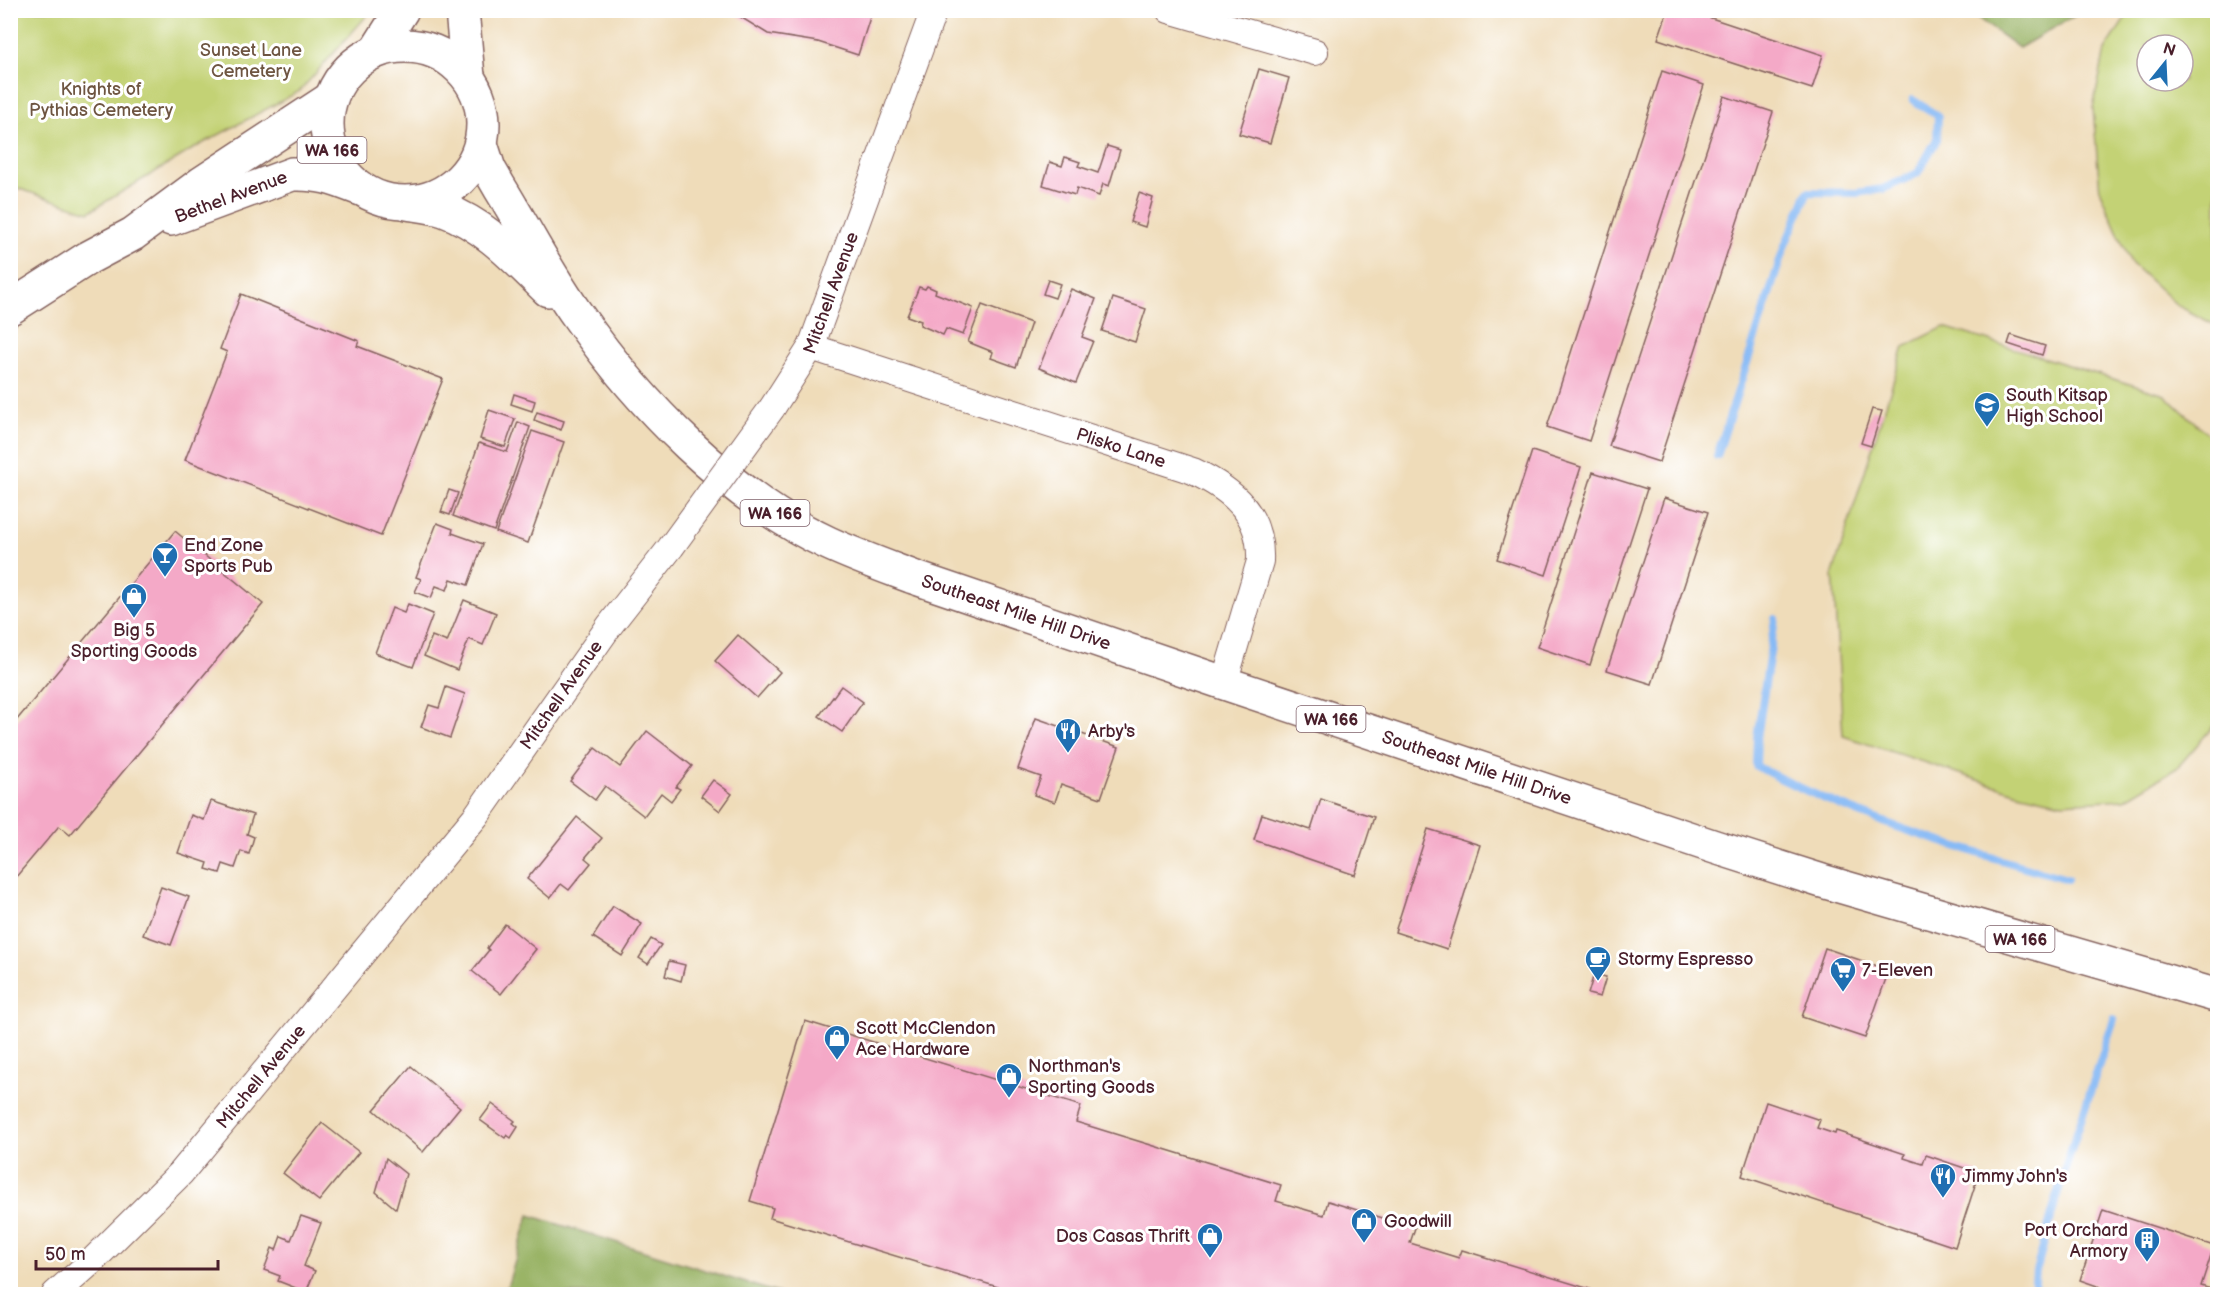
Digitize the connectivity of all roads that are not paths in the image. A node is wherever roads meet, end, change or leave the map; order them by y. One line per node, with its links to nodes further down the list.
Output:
1 (402, 10): 5 (main road)
2 (462, 10): 7 (main road)
3 (934, 10): 15 (street, Mitchell Avenue)
4 (1170, 10): 6 (street)
5 (376, 51): 7 (main road); 8 (main road, WA 166)
6 (1315, 52)
7 (468, 77): 9 (main road, WA 166)
8 (330, 99): 10 (main road, WA 166); 12 (main road, Bethel Avenue)
9 (481, 144): 11 (main road); 14 (main road, Southeast Mile Hill Drive / WA 166)
10 (364, 190): 11 (main road, WA 166); 12 (main road, Bethel Avenue)
11 (399, 202): 14 (main road, Southeast Mile Hill Drive / WA 166)
12 (133, 234): 13 (main road, Bethel Avenue)
13 (10, 308)
14 (577, 315): 16 (main road, Southeast Mile Hill Drive / WA 166)
15 (811, 347): 16 (street, Plisko Lane); 18 (street, Mitchell Avenue, bridge)
16 (1224, 683): 17 (main road, Southeast Mile Hill Drive / WA 166)
17 (2217, 996)
18 (55, 1294)

